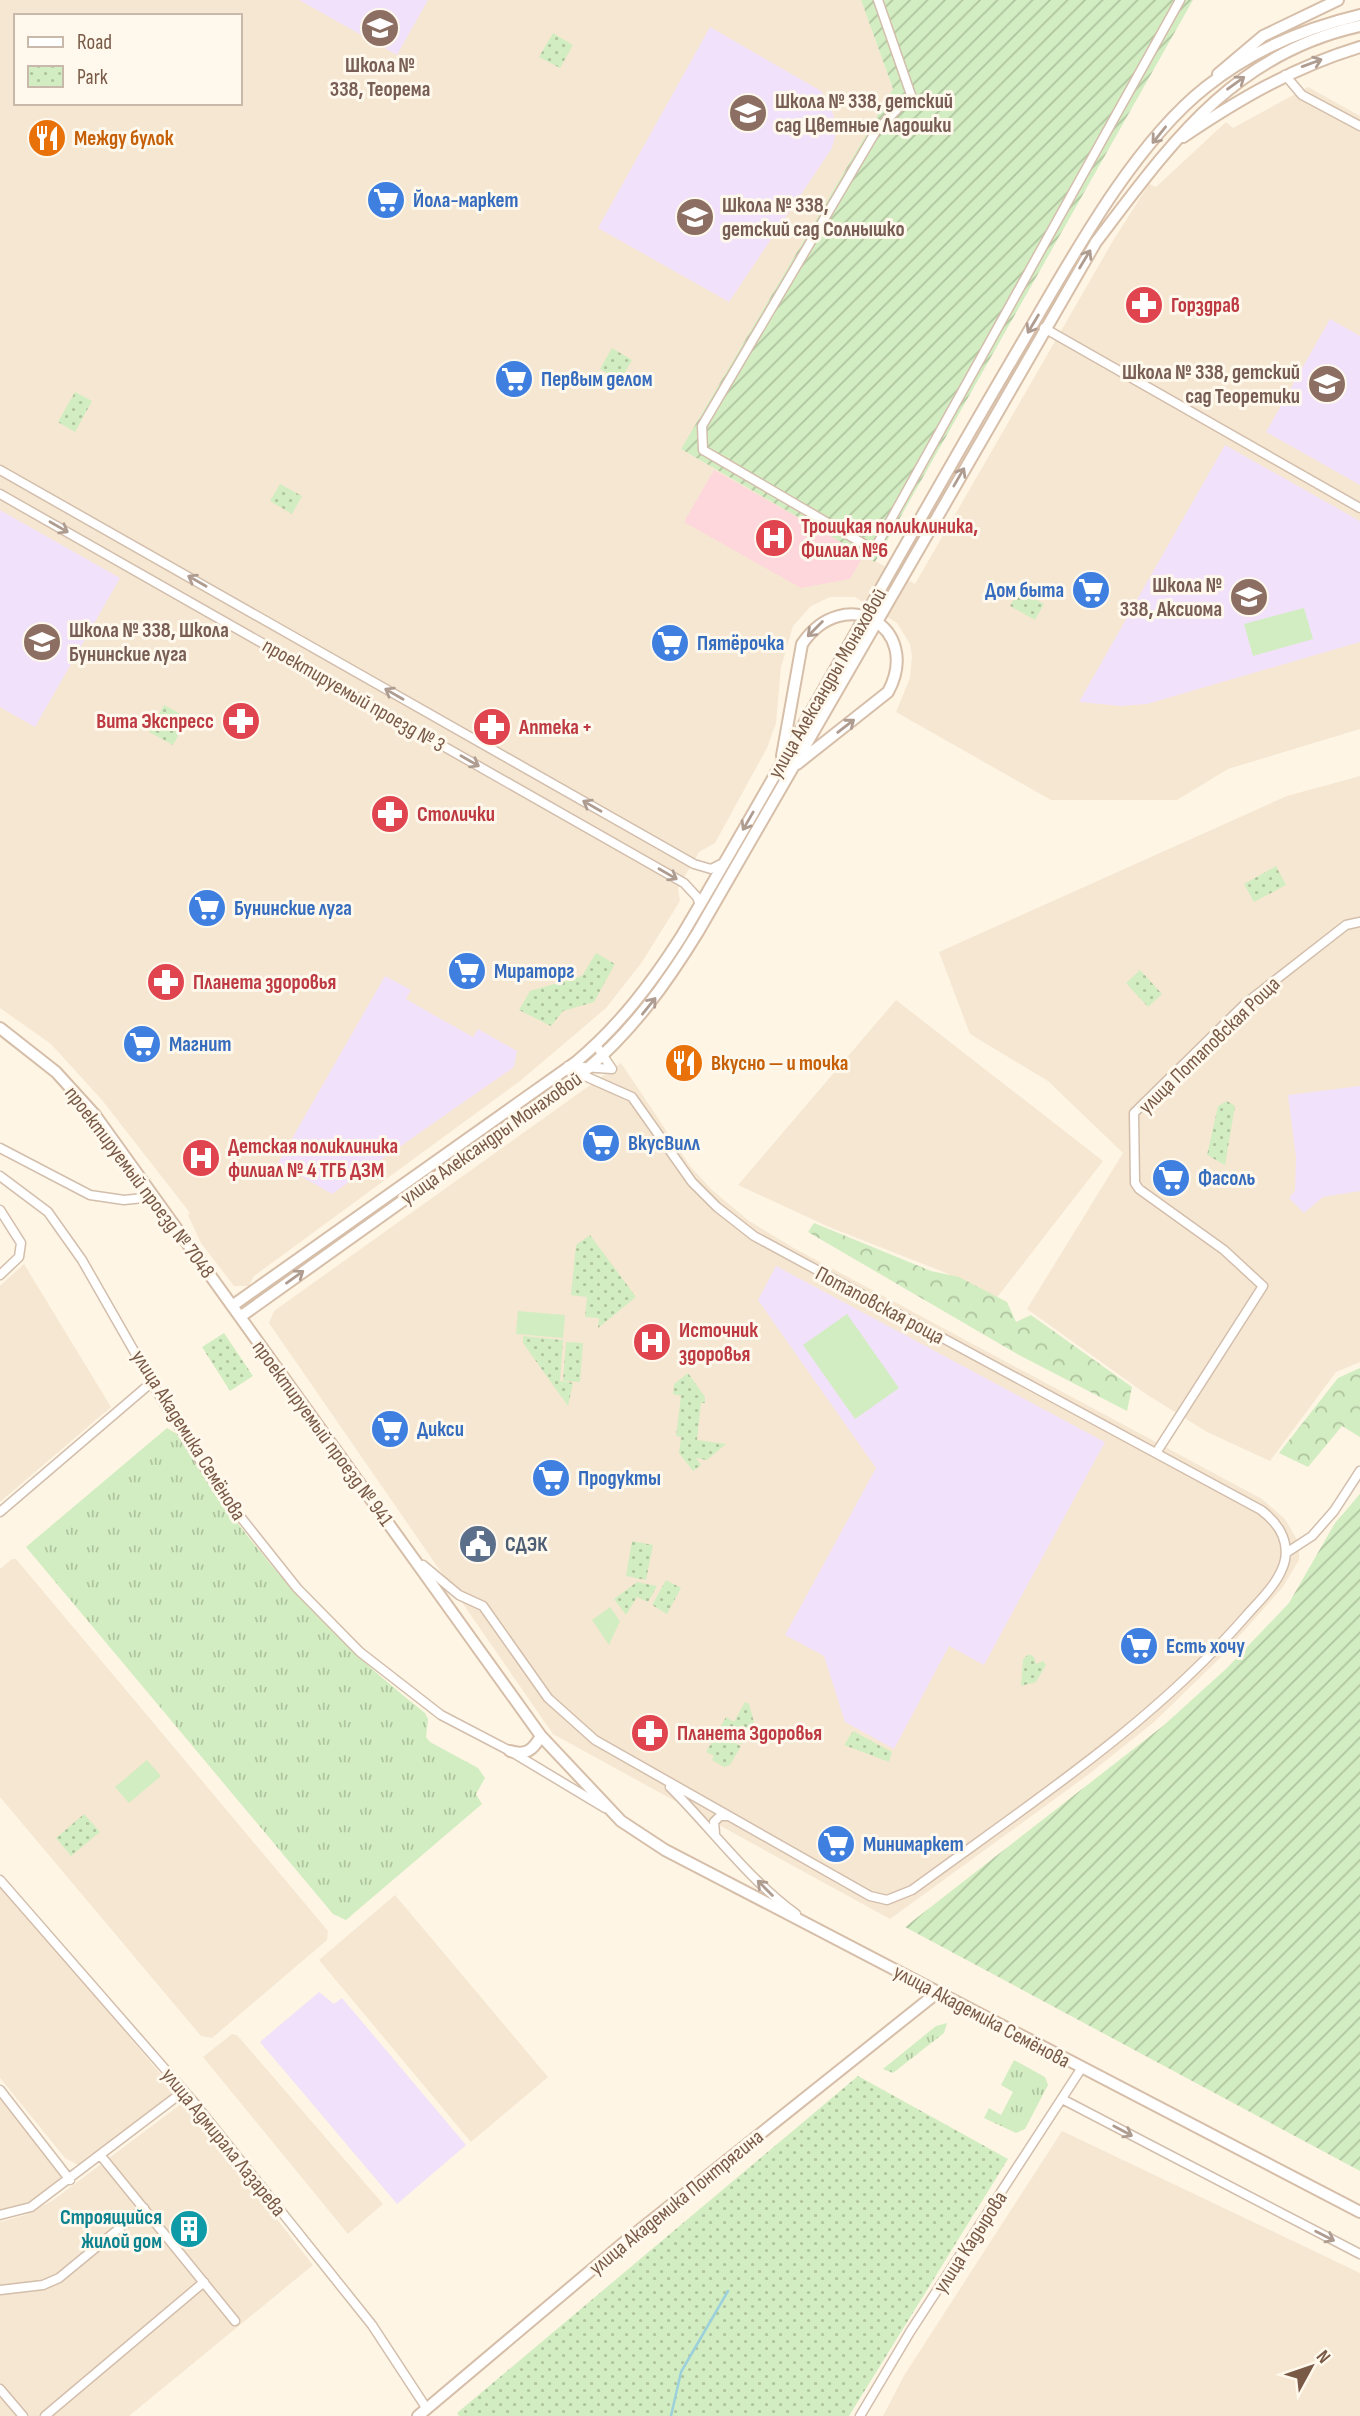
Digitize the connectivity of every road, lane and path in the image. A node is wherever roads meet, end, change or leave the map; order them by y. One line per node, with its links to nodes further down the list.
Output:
1 (878, 0): 2 (street)
2 (1180, 0)
3 (1338, 0): 8 (main road)
4 (1360, 15): 8 (main road, улица Александры Монаховой)
5 (1360, 26): 10 (main road, улица Александры Монаховой, one-way to 5)
6 (1360, 47): 7 (main road, one-way to 6)
7 (1286, 75): 9 (street); 10 (main road)
8 (1207, 86): 15 (main road, улица Александры Монаховой, one-way to 15)
9 (1360, 126)
10 (1169, 147): 11 (main road, улица Александры Монаховой, one-way to 10)
11 (1044, 328): 14 (street); 16 (main road, улица Александры Монаховой, one-way to 11)
12 (0, 470): 19 (street, проектируемый проезд № 3, one-way to 12)
13 (0, 494): 20 (street, проектируемый проезд № 3, one-way to 20)
14 (1360, 508)
15 (865, 615): 16 (main road); 17 (main road, улица Александры Монаховой); 17 (main road, one-way to 17)
16 (876, 622): 18 (main road, улица Александры Монаховой); 18 (main road, one-way to 16)
17 (781, 762): 19 (main road, улица Александры Монаховой, one-way to 19)
18 (792, 768): 24 (main road, улица Александры Монаховой, one-way to 18)
19 (725, 861): 20 (main road, улица Александры Монаховой)
20 (699, 905): 23 (main road, улица Александры Монаховой)
21 (1360, 922): 33 (street, улица Потаповская Роща)
22 (0, 1028): 27 (main road, проектируемый проезд № 7048)
23 (596, 1045): 24 (street); 30 (main road, улица Александры Монаховой)
24 (603, 1056): 31 (main road, улица Александры Монаховой, one-way to 24); 33 (street, Потаповская роща)
25 (0, 1148): 27 (street)
26 (0, 1176): 32 (street, улица Академика Семёнова)
27 (153, 1197): 30 (main road, проектируемый проезд № 7048)
28 (0, 1210): 29 (street)
29 (0, 1275)
30 (232, 1306): 31 (main road, проектируемый проезд № 7048)
31 (240, 1317): 36 (main road, проектируемый проезд № 941)
32 (152, 1382): 35 (street); 39 (street, улица Академика Семёнова)
33 (1156, 1453): 37 (street, Потаповская роща)
34 (1360, 1472): 37 (street)
35 (0, 1512)
36 (406, 1548): 38 (main road, улица Академика Семёнова); 40 (street)
37 (1286, 1553): 42 (street)
38 (541, 1736): 39 (main road); 41 (main road, улица Академика Семёнова)
39 (510, 1751): 41 (street, улица Академика Семёнова)
40 (664, 1780): 42 (street); 43 (street)
41 (611, 1811): 45 (main road, улица Академика Семёнова)
42 (728, 1816): 43 (street)
43 (715, 1833): 45 (street, one-way to 43)
44 (0, 1880): 49 (street, улица Адмирала Лазарева)
45 (818, 1930): 46 (main road, улица Академика Семёнова)
46 (939, 1992): 47 (main road, улица Академика Семёнова); 61 (main road, улица Академика Понтрягина)
47 (1081, 2069): 50 (street, улица Кадырова); 54 (main road, улица Академика Семёнова)
48 (0, 2090): 52 (street)
49 (184, 2091): 51 (street); 61 (street, улица Адмирала Лазарева)
50 (1062, 2099): 56 (street, one-way to 56); 64 (street, улица Кадырова)
51 (101, 2156): 52 (street); 53 (street)
52 (70, 2180): 55 (street)
53 (144, 2208): 57 (street); 58 (street)
54 (1360, 2213)
55 (0, 2215)
56 (1360, 2254)
57 (204, 2282): 59 (street); 63 (street)
58 (0, 2290)
59 (235, 2321)
60 (0, 2389): 62 (street)
61 (426, 2414)
62 (23, 2416)
63 (45, 2416)
64 (860, 2416)

